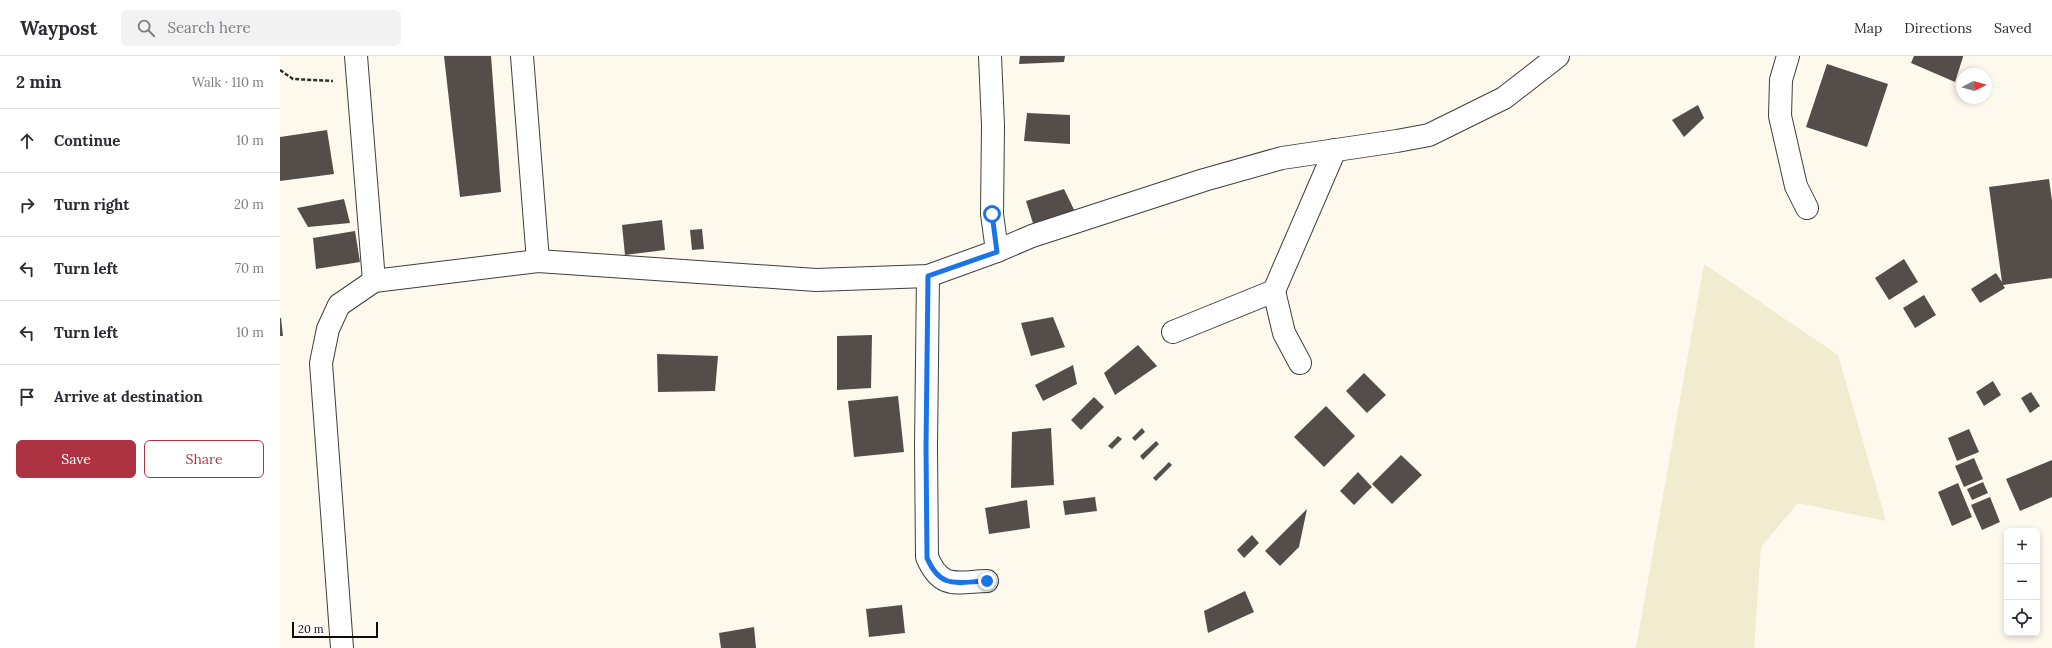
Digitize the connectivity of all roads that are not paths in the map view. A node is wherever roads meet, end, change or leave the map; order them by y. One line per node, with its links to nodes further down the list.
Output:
1 (356, 56): 11 (street)
2 (522, 56): 9 (street)
3 (990, 56): 8 (street)
4 (1558, 56): 6 (street)
5 (1788, 56): 7 (street)
6 (1335, 150): 8 (street); 12 (street)
7 (1807, 208)
8 (997, 252): 10 (street)
9 (538, 261): 10 (street); 11 (street)
10 (928, 276): 15 (street)
11 (374, 281): 16 (street)
12 (1274, 291): 13 (street); 14 (street)
13 (1173, 332)
14 (1300, 363)
15 (987, 581)
16 (342, 648)

